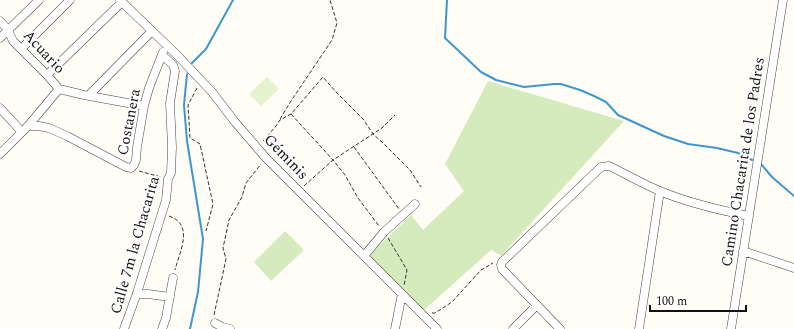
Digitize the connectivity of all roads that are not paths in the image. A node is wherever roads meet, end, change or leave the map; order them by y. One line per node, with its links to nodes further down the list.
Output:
1 (39, 0): 6 (street)
2 (70, 0): 10 (street)
3 (783, 0): 21 (street, Camino Chacarita de los Padres)
4 (121, 1): 7 (street, Géminis); 12 (street)
5 (0, 21): 6 (street, Acuario)
6 (8, 30): 8 (street); 10 (street, Acuario)
7 (152, 31): 9 (street, Géminis); 14 (street)
8 (0, 38)
9 (166, 45): 11 (street, Costanera); 23 (street, Géminis)
10 (20, 49): 12 (street, Acuario)
11 (162, 54): 15 (street, Costanera); 26 (street, Calle 7m la Chacarita)
12 (47, 75): 13 (street, Acuario)
13 (59, 89): 14 (street, Acuario); 17 (street)
14 (89, 96): 15 (street, Acuario)
15 (144, 106): 17 (street, Costanera)
16 (0, 108): 17 (street)
17 (25, 129): 18 (street)
18 (0, 154)
19 (660, 191): 21 (street); 29 (street); 38 (street)
20 (415, 204): 23 (street)
21 (749, 216): 22 (street, Camino Chacarita de los Padres)
22 (743, 251): 24 (street); 39 (street, Camino Chacarita de los Padres)
23 (364, 256): 27 (street, Géminis)
24 (794, 268)
25 (173, 278): 28 (street)
26 (137, 294): 28 (street); 31 (street, Calle 7m la Chacarita)
27 (402, 294): 34 (street); 35 (street, Géminis)
28 (170, 297): 32 (street)
29 (537, 305): 36 (street); 37 (street)
30 (215, 323): 33 (street)
31 (124, 329)
32 (162, 329)
33 (230, 329)
34 (395, 329)
35 (437, 329)
36 (513, 329)
37 (560, 329)
38 (639, 329)
39 (731, 329)

